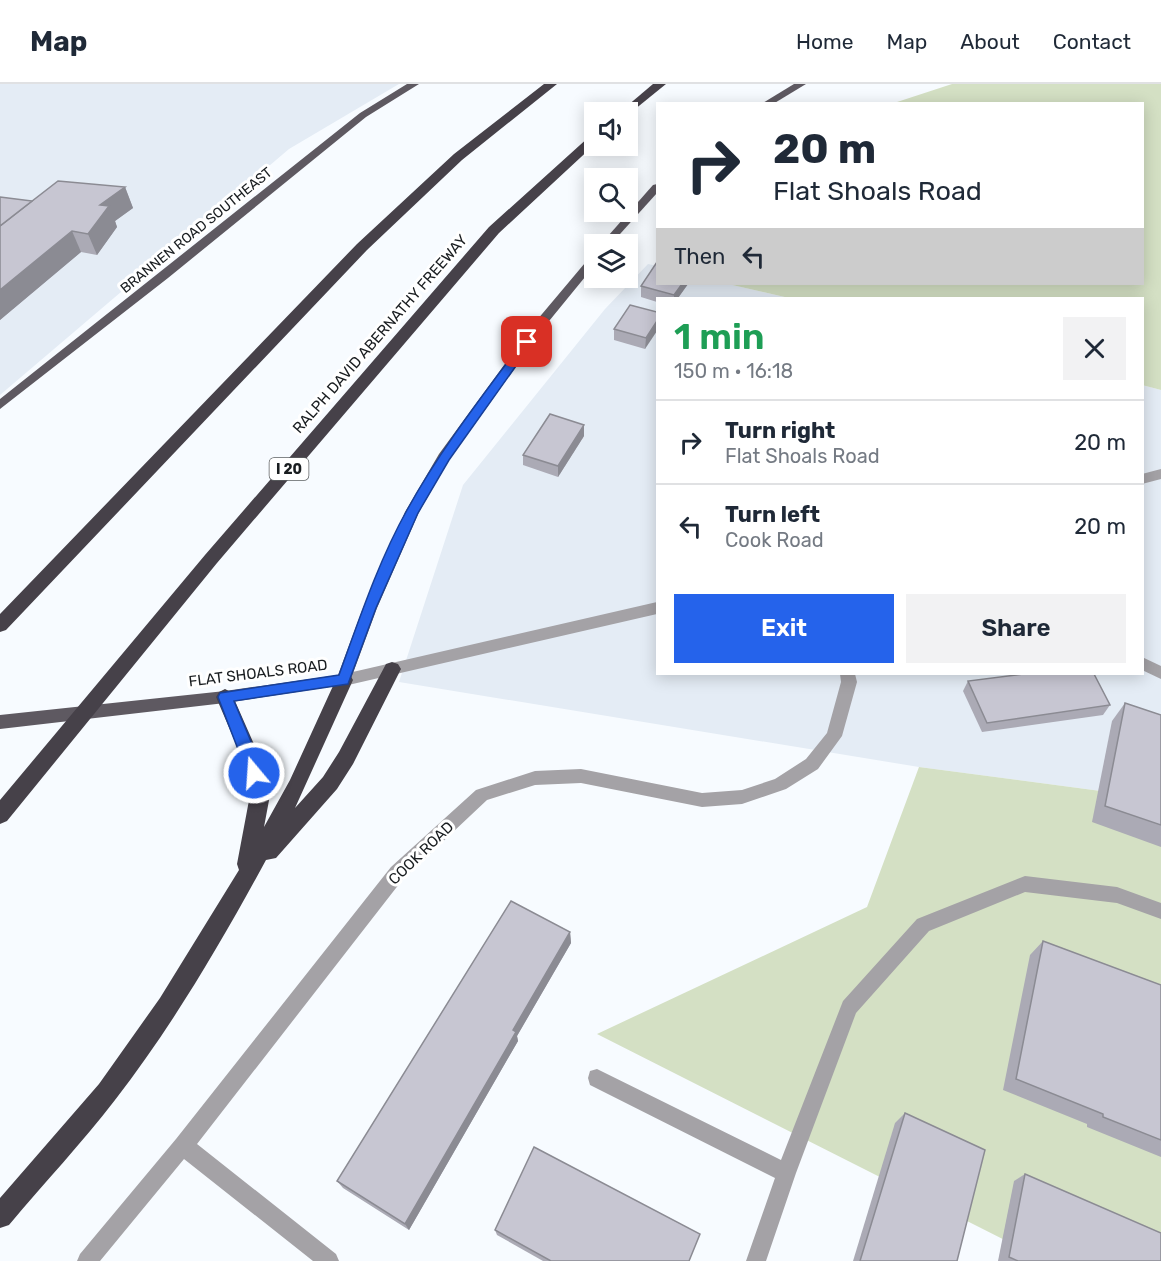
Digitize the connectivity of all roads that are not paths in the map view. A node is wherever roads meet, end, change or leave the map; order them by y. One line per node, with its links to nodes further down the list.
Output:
1 (414, 84): 11 (main road, BRANNEN ROAD SOUTHEAST)
2 (551, 84): 15 (highway)
3 (660, 84): 5 (highway)
4 (801, 84): 6 (main road)
5 (638, 102)
6 (769, 102)
7 (584, 148): 23 (highway, RALPH DAVID ABERNATHY FREEWAY / I 20)
8 (656, 188): 9 (main road)
9 (615, 234)
10 (584, 271): 20 (main road)
11 (0, 405)
12 (1161, 474): 13 (street)
13 (1144, 478)
14 (656, 608): 17 (street, FLAT SHOALS ROAD)
15 (0, 625)
16 (1144, 664): 18 (street)
17 (392, 669): 20 (street, FLAT SHOALS ROAD); 24 (highway)
18 (1161, 673)
19 (848, 675): 27 (street, COOK ROAD)
20 (344, 680): 21 (main road, FLAT SHOALS ROAD); 24 (highway)
21 (225, 697): 22 (main road, FLAT SHOALS ROAD); 24 (highway)
22 (0, 722)
23 (0, 815)
24 (244, 881): 29 (highway)
25 (1161, 911): 28 (street)
26 (597, 1078): 28 (street)
27 (183, 1146): 30 (street, COOK ROAD); 31 (street)
28 (786, 1173): 32 (street)
29 (0, 1216)
30 (87, 1261)
31 (329, 1261)
32 (756, 1261)

